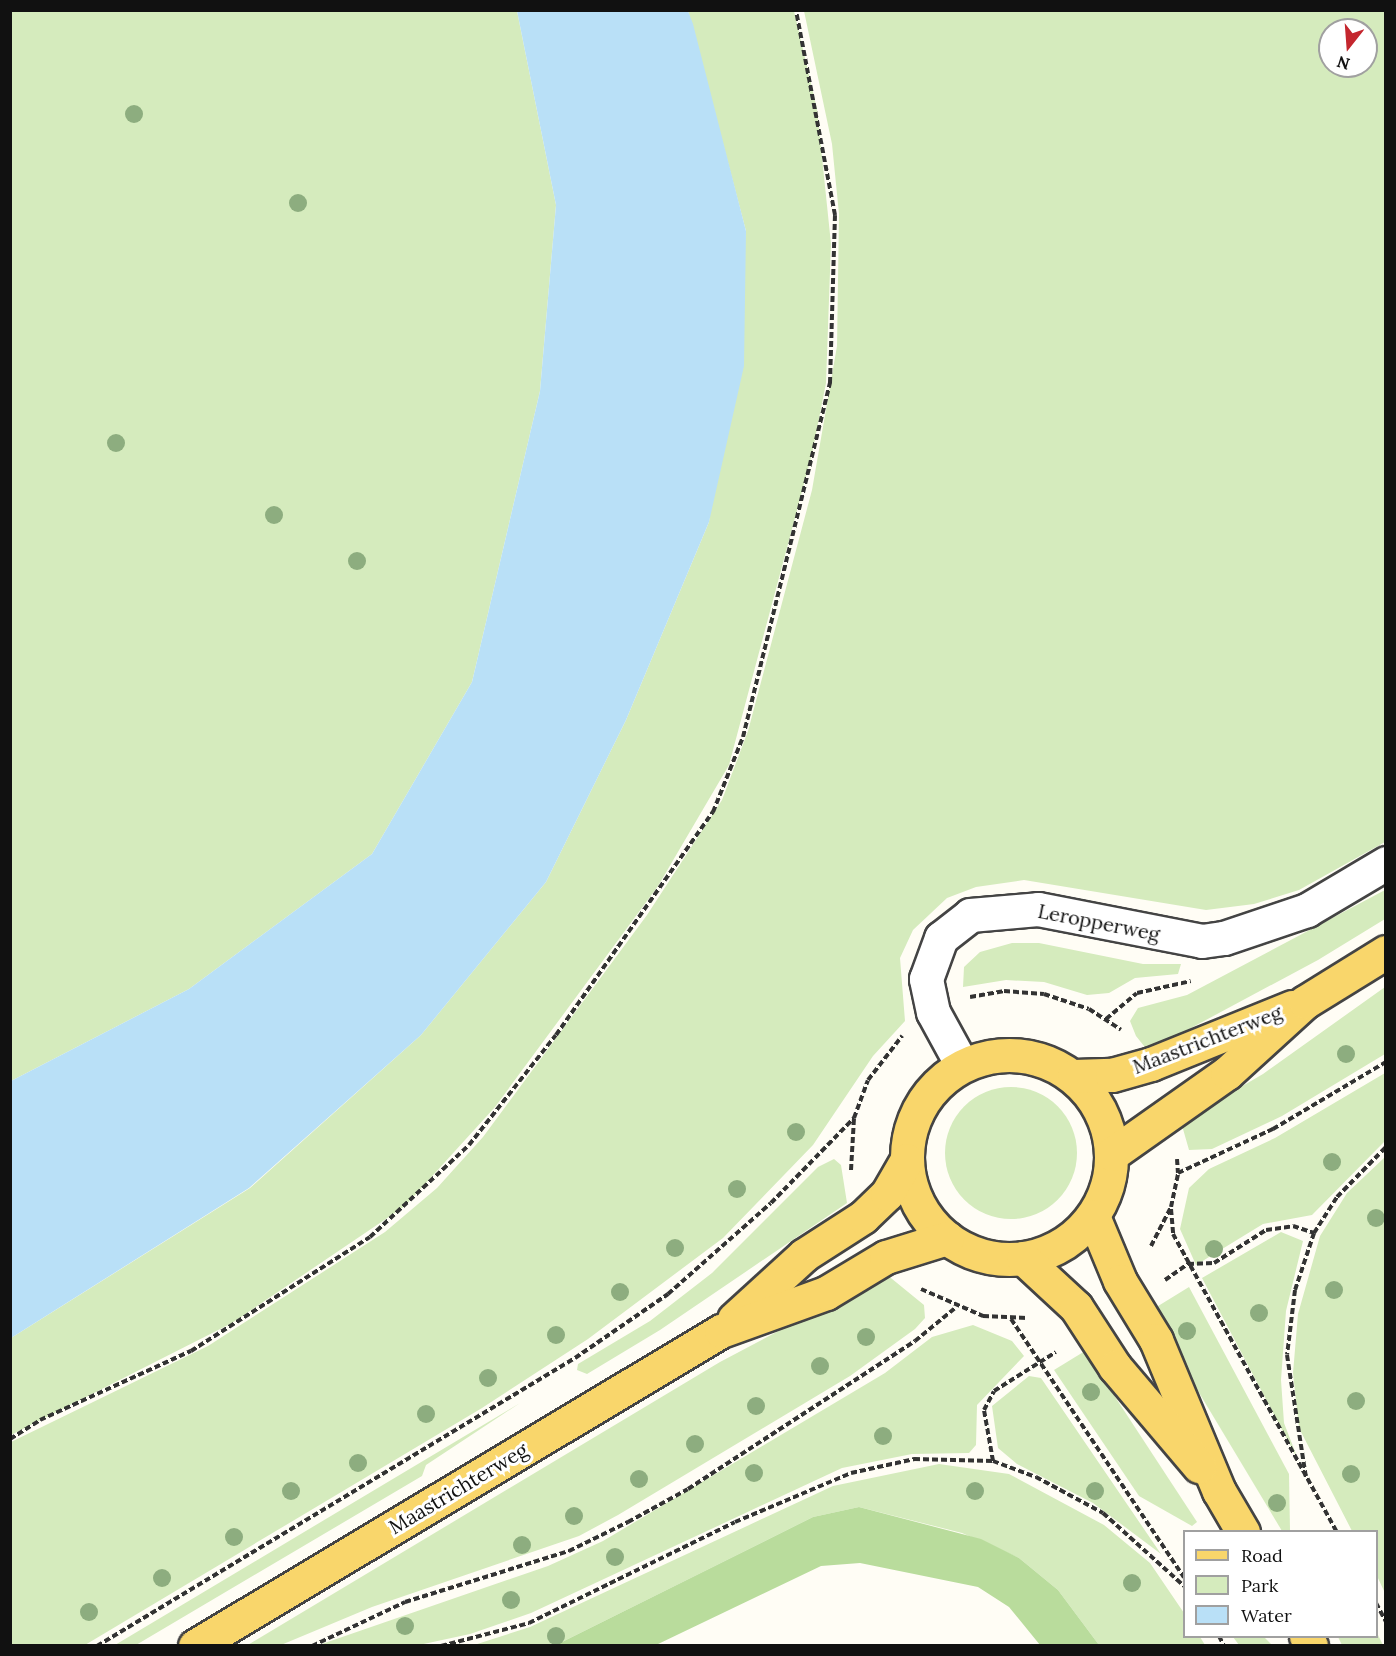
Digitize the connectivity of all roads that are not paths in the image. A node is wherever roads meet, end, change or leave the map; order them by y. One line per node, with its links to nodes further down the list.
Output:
1 (1386, 863): 4 (street, Leropperweg)
2 (1386, 952): 3 (main road, Maastrichterweg)
3 (1305, 1002): 5 (main road, Maastrichterweg); 6 (main road, Maastrichterweg)
4 (962, 1065): 5 (main road); 7 (main road)
5 (1074, 1076): 6 (main road)
6 (1112, 1154): 8 (main road)
7 (907, 1160): 9 (main road); 11 (main road, Maastrichterweg)
8 (1093, 1216): 10 (main road); 12 (main road)
9 (947, 1238): 10 (main road); 11 (main road, Maastrichterweg)
10 (1023, 1258): 12 (main road)
11 (721, 1331): 14 (main road, Maastrichterweg)
12 (1219, 1491): 13 (main road)
13 (1242, 1530)
14 (195, 1646)

